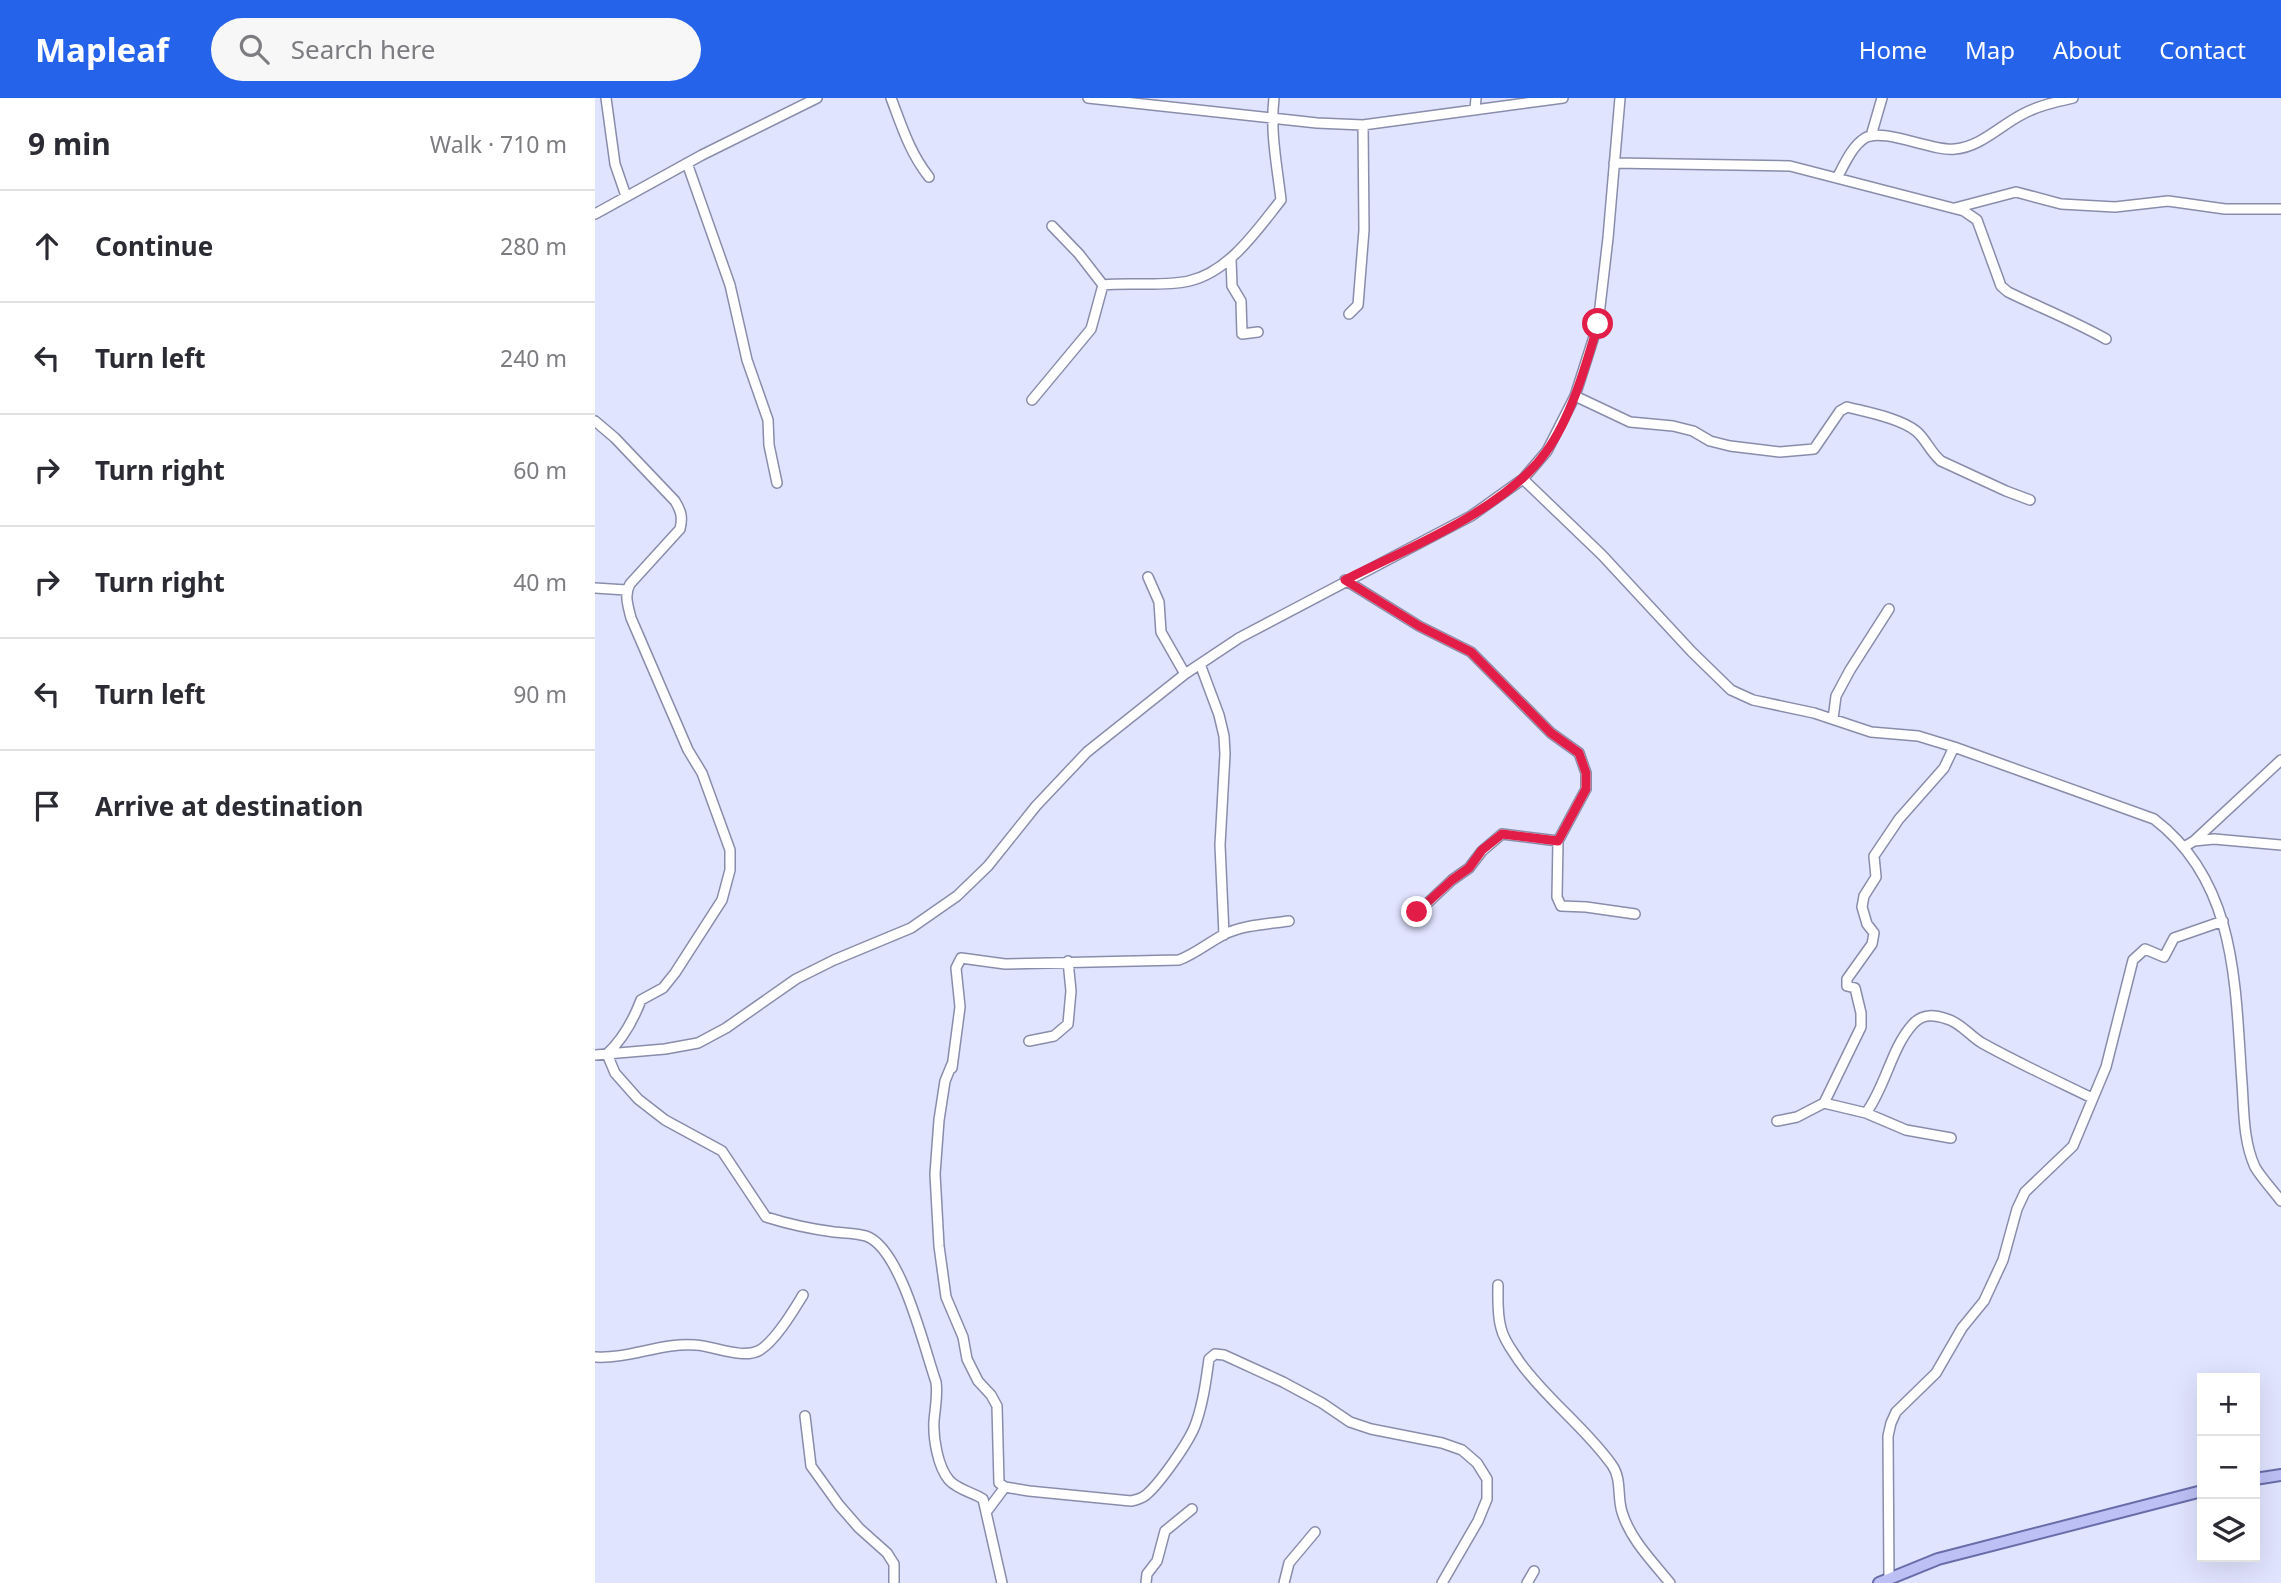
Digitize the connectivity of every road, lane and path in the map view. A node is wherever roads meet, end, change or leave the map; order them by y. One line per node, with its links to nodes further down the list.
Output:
1 (606, 98): 19 (street)
2 (817, 98): 15 (street)
3 (891, 98): 17 (street)
4 (1089, 98): 12 (street)
5 (1275, 98): 12 (street)
6 (1476, 98): 11 (street)
7 (1563, 98): 11 (street)
8 (1620, 98): 16 (street)
9 (1882, 98): 14 (street)
10 (2073, 98): 14 (street)
11 (1475, 110): 13 (street)
12 (1272, 117): 13 (street); 24 (street)
13 (1363, 125): 26 (street)
14 (1871, 136): 18 (street)
15 (687, 163): 19 (street); 33 (street)
16 (1614, 163): 18 (street); 29 (street)
17 (929, 177)
18 (1837, 178): 20 (street)
19 (627, 196): 22 (street)
20 (1953, 208): 21 (street); 28 (street)
21 (2281, 209)
22 (595, 214)
23 (1052, 226): 25 (street)
24 (1231, 259): 25 (street); 27 (street)
25 (1103, 285): 30 (street)
26 (1349, 314)
27 (1258, 332)
28 (2106, 339)
29 (1574, 397): 32 (street); 34 (street)
30 (1032, 400)
31 (597, 425): 38 (street)
32 (1523, 479): 36 (street); 42 (street)
33 (778, 482)
34 (2030, 500)
35 (1148, 577): 41 (street)
36 (1345, 580): 40 (street); 45 (street)
37 (595, 588): 38 (street)
38 (627, 590): 56 (street)
39 (1889, 609): 42 (street)
40 (1201, 664): 41 (street); 53 (street)
41 (1185, 674): 56 (street)
42 (1833, 719): 43 (street)
43 (1954, 747): 48 (street); 61 (street)
44 (2281, 760): 46 (street)
45 (1558, 841): 49 (street); 50 (street)
46 (2194, 841): 47 (street); 48 (street)
47 (2281, 845)
48 (2184, 847): 52 (street)
49 (1417, 912)
50 (1635, 914)
51 (1289, 921): 53 (street)
52 (2223, 921): 60 (street); 65 (street)
53 (1224, 935): 54 (street)
54 (1068, 961): 55 (street); 58 (street)
55 (1030, 1041)
56 (607, 1054): 57 (street); 75 (street)
57 (595, 1055)
58 (952, 1065): 59 (street); 72 (street)
59 (950, 1082)
60 (2092, 1098): 62 (street); 78 (street)
61 (1824, 1103): 62 (street); 63 (street)
62 (1866, 1113): 64 (street)
63 (1777, 1121)
64 (1951, 1138)
65 (2281, 1201)
66 (1497, 1285): 85 (street)
67 (803, 1295): 68 (street)
68 (595, 1357)
69 (805, 1416): 79 (street)
70 (2281, 1475): 71 (main road)
71 (2260, 1478)
72 (1005, 1487): 75 (street); 83 (street)
73 (2197, 1492): 78 (main road)
74 (1192, 1509): 81 (street)
75 (987, 1511): 80 (street)
76 (1315, 1532): 82 (street)
77 (1534, 1571): 84 (street)
78 (1884, 1581)
79 (894, 1583)
80 (1002, 1583)
81 (1146, 1583)
82 (1284, 1583)
83 (1442, 1583)
84 (1527, 1583)
85 (1670, 1583)

